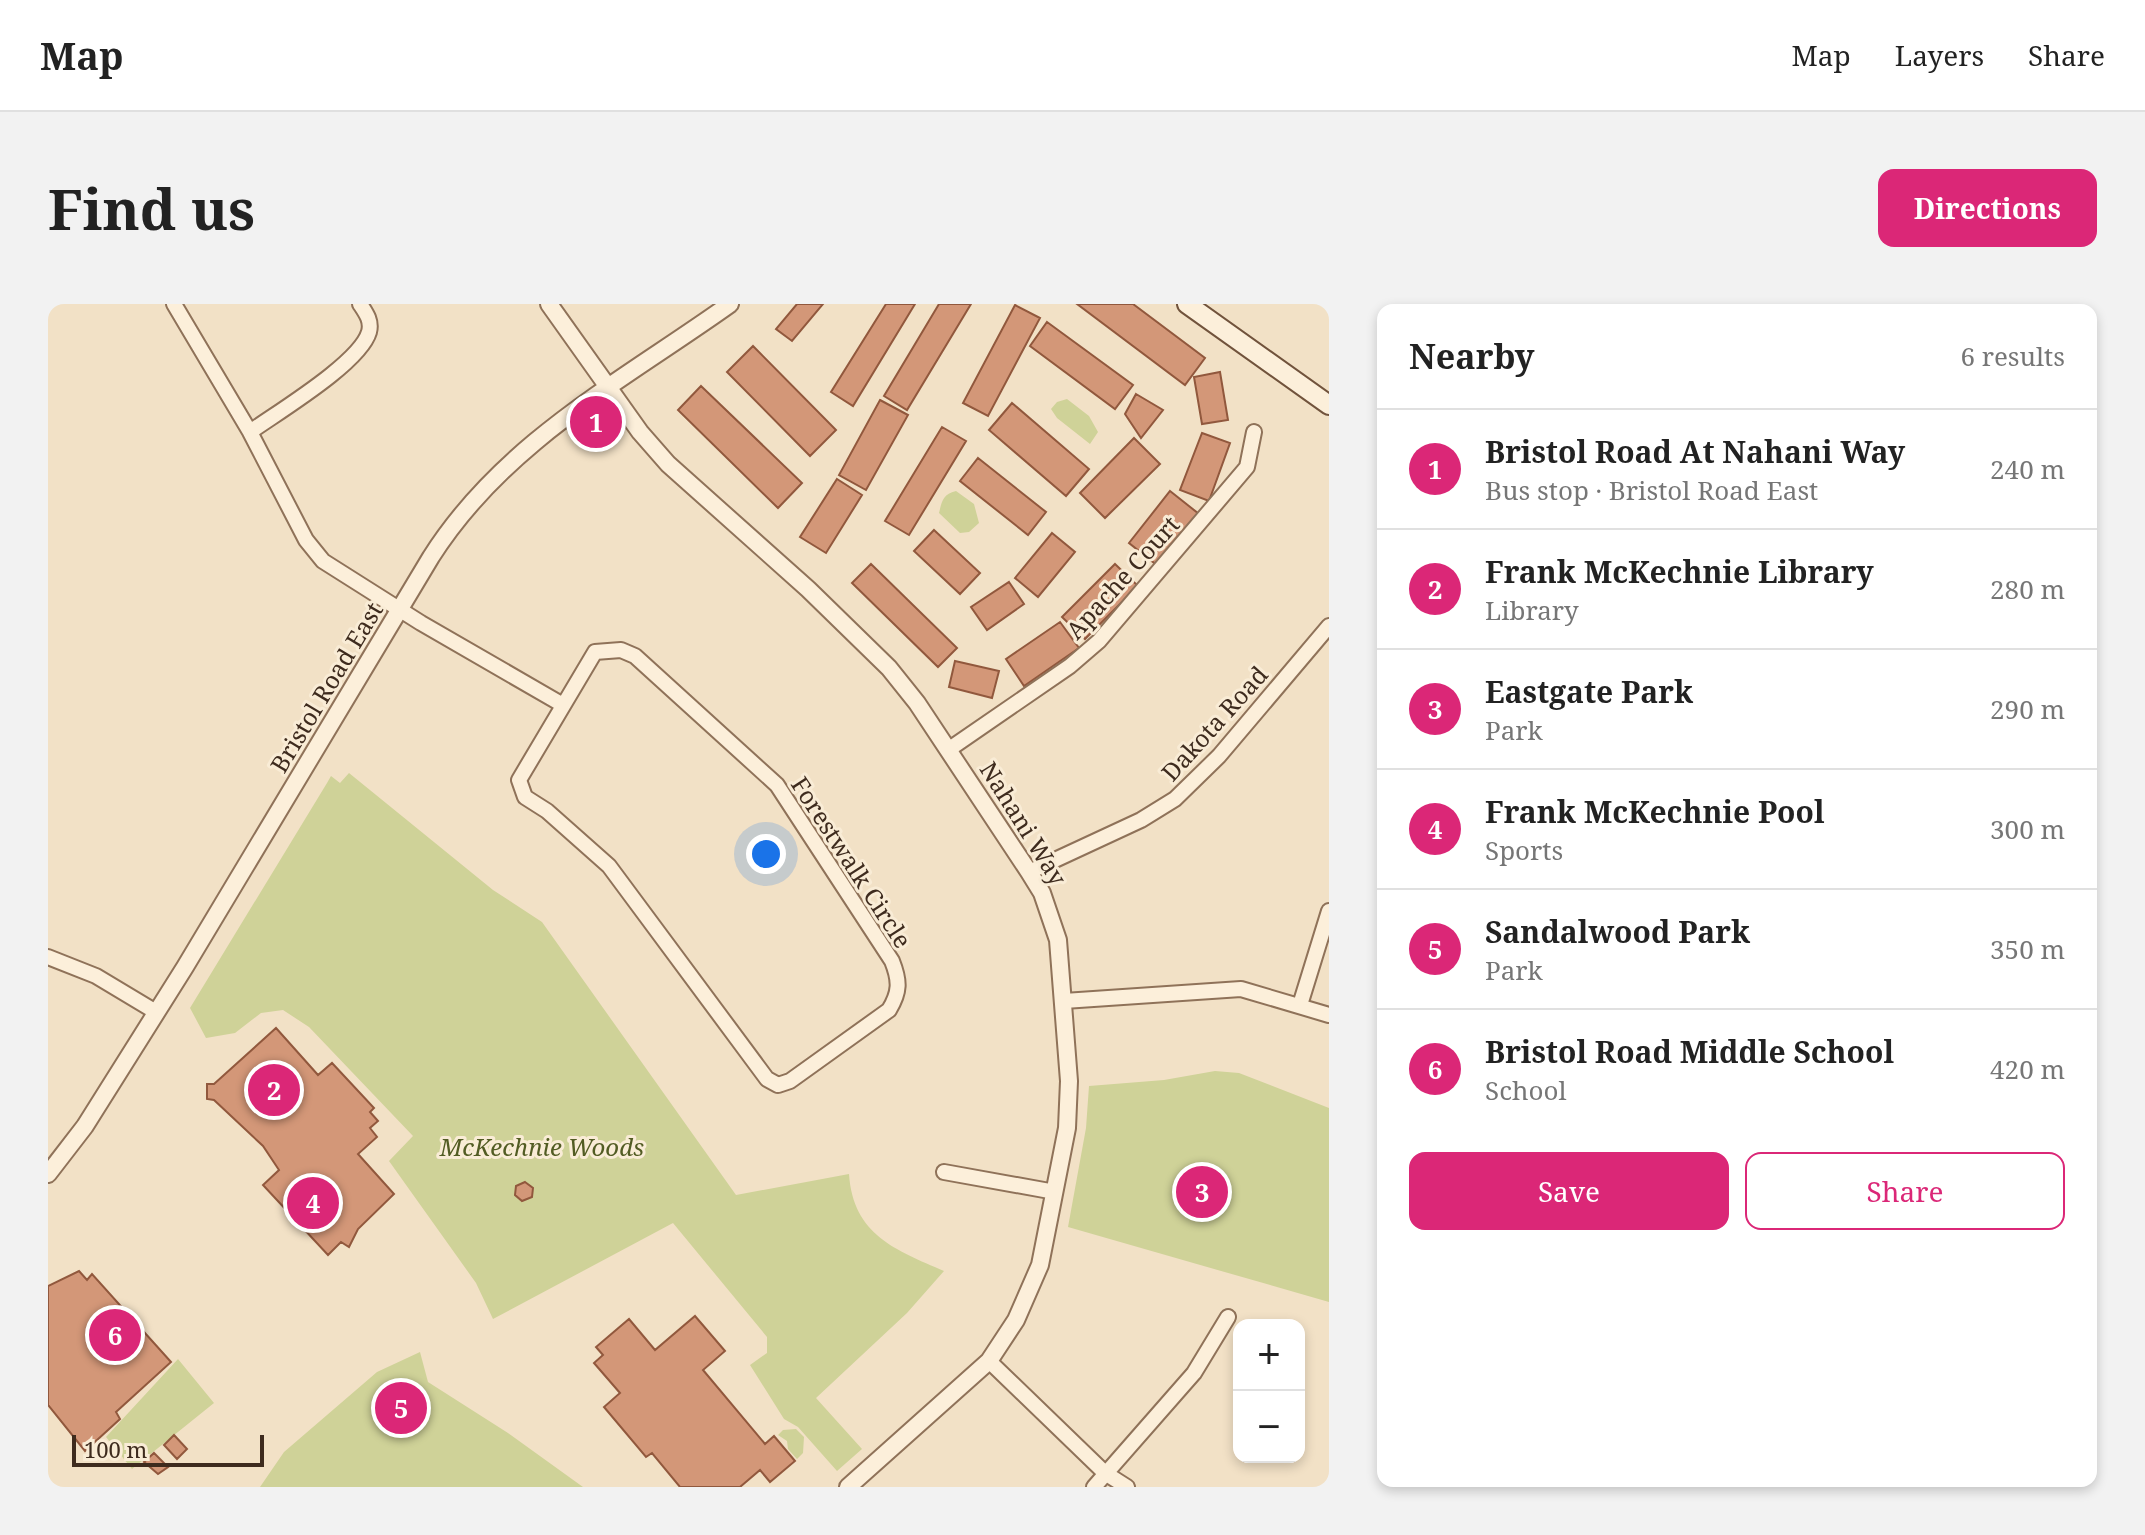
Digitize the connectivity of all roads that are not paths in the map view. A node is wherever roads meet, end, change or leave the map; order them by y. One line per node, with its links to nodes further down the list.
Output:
1 (174, 304): 8 (street)
2 (360, 304): 8 (street)
3 (549, 304): 6 (street, Nahani Way)
4 (730, 304): 6 (street, Bristol Road East)
5 (1187, 304): 7 (main road)
6 (609, 388): 10 (street, Bristol Road East); 13 (street, Nahani Way)
7 (1329, 405)
8 (250, 432): 10 (street)
9 (1254, 432): 13 (street, Apache Court)
10 (400, 610): 12 (street); 19 (street, Bristol Road East)
11 (1329, 626): 14 (street, Dakota Road)
12 (563, 705): 12 (street, Forestwalk Circle)
13 (948, 750): 14 (street, Nahani Way)
14 (1029, 872): 17 (street, Nahani Way)
15 (1329, 911): 18 (street)
16 (48, 957): 19 (street)
17 (1064, 1001): 18 (street); 23 (street, Nahani Way)
18 (1300, 1005): 20 (street)
19 (156, 1012): 22 (street, Bristol Road East)
20 (1329, 1015)
21 (944, 1172): 23 (street)
22 (48, 1174)
23 (1055, 1192): 25 (street, Nahani Way)
24 (1228, 1317): 26 (street)
25 (989, 1361): 26 (street); 27 (street, Nahani Way)
26 (1105, 1473): 28 (street); 29 (street)
27 (848, 1487)
28 (1094, 1487)
29 (1127, 1487)

